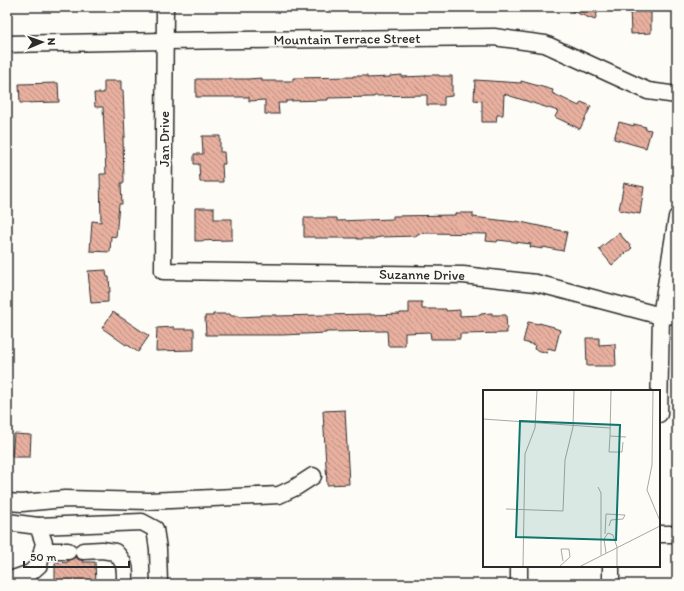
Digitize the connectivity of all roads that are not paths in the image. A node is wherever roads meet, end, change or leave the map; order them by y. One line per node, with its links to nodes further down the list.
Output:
1 (165, 7): 2 (street, Jan Drive)
2 (165, 40): 3 (street, Mountain Terrace Street); 4 (street, Mountain Terrace Street); 6 (street, Jan Drive)
3 (7, 44)
4 (677, 95)
5 (677, 217): 7 (street)
6 (163, 271): 7 (street, Suzanne Drive)
7 (669, 316): 8 (street)
8 (660, 404)
9 (313, 476): 10 (street)
10 (7, 502)
11 (7, 522): 12 (street)
12 (38, 526): 13 (street); 18 (street)
13 (42, 551): 16 (street); 17 (street)
14 (519, 567): 19 (street)
15 (611, 567): 20 (street)
16 (7, 581)
17 (125, 584)
18 (159, 584)
19 (519, 584)
20 (611, 584)

